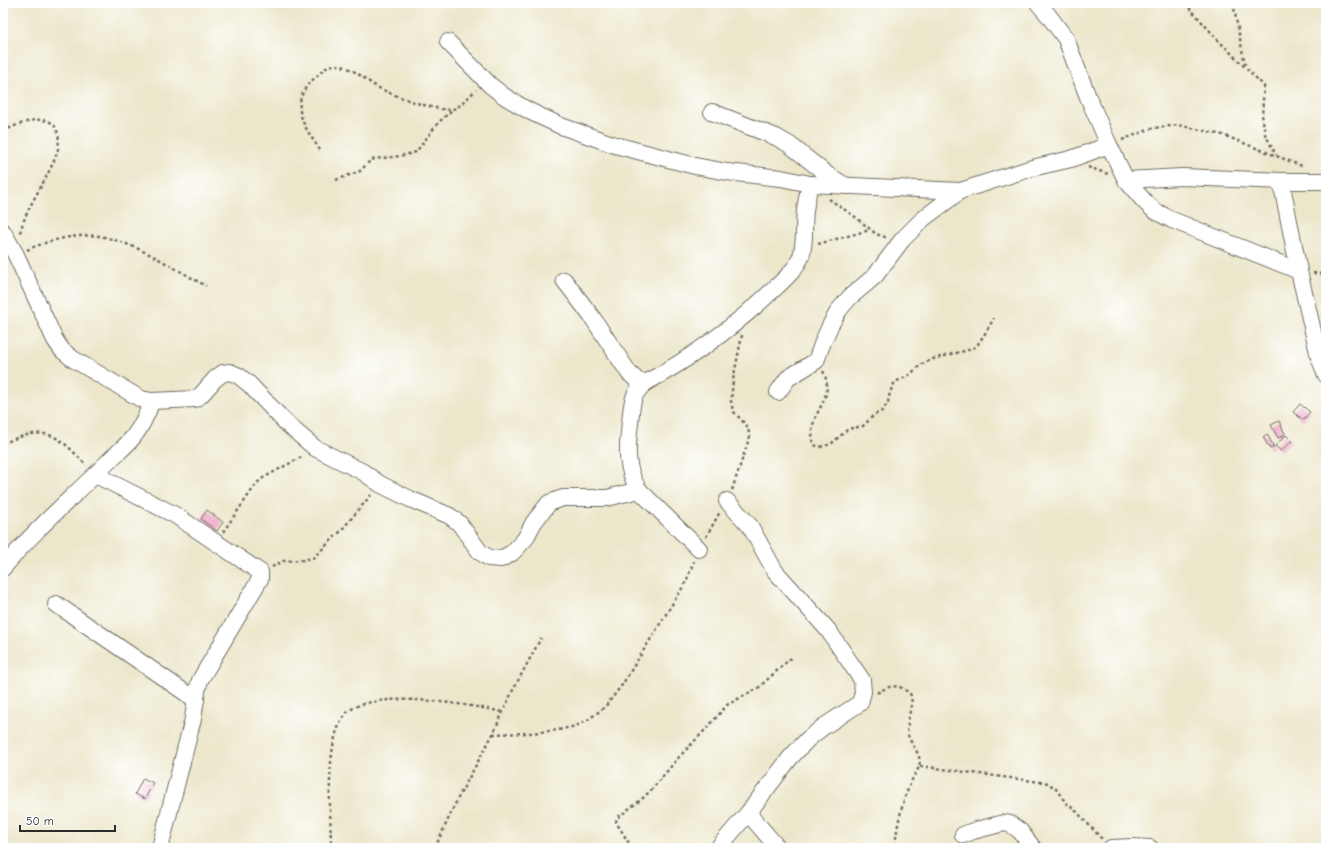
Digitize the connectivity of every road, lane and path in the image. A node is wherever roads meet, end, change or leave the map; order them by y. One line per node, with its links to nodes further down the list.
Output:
1 (1038, 3): 10 (street)
2 (1185, 3): 5 (path)
3 (1233, 3): 5 (path)
4 (448, 42): 6 (street)
5 (1245, 66): 12 (path)
6 (490, 84): 7 (path); 19 (street)
7 (452, 110): 11 (path); 15 (path)
8 (712, 112): 20 (street)
9 (3, 132): 26 (path)
10 (1109, 145): 12 (path); 13 (street); 16 (street)
11 (320, 150)
12 (1276, 155): 14 (path)
13 (1071, 159): 16 (path); 21 (street)
14 (1305, 167)
15 (336, 180)
16 (1126, 180): 17 (street); 27 (street)
17 (1281, 181): 18 (street); 27 (street)
18 (1326, 181)
19 (810, 184): 20 (street); 22 (path); 25 (street)
20 (847, 186): 21 (street)
21 (960, 191): 24 (street)
22 (870, 230): 24 (path); 25 (path)
23 (3, 232): 26 (street)
24 (902, 240): 32 (street)
25 (802, 250): 30 (street)
26 (9, 257): 29 (path); 36 (street)
27 (1299, 271): 33 (street)
28 (564, 280): 34 (street)
29 (206, 286)
30 (746, 313): 34 (street); 42 (path)
31 (994, 318): 32 (path)
32 (816, 361): 35 (street)
33 (1326, 375)
34 (645, 383): 41 (street)
35 (778, 392)
36 (152, 402): 38 (street); 39 (street)
37 (3, 444): 39 (path)
38 (315, 448): 40 (street); 43 (path)
39 (96, 475): 43 (street); 45 (street)
40 (380, 484): 41 (street); 46 (path)
41 (639, 490): 44 (street)
42 (727, 501): 44 (path); 51 (street)
43 (216, 542): 46 (street)
44 (698, 549): 53 (path)
45 (3, 568)
46 (260, 572): 50 (street)
47 (56, 604): 50 (street)
48 (541, 638): 52 (path)
49 (791, 658): 61 (path)
50 (196, 700): 58 (street)
51 (860, 703): 54 (path); 55 (street)
52 (503, 712): 53 (path); 59 (path)
53 (493, 734): 60 (path)
54 (920, 766): 57 (path); 64 (path)
55 (748, 813): 62 (street); 63 (street)
56 (963, 835): 65 (street)
57 (1108, 846): 66 (street)
58 (160, 848)
59 (332, 848)
60 (435, 848)
61 (632, 848)
62 (718, 848)
63 (778, 848)
64 (894, 848)
65 (1033, 848)
66 (1150, 848)

